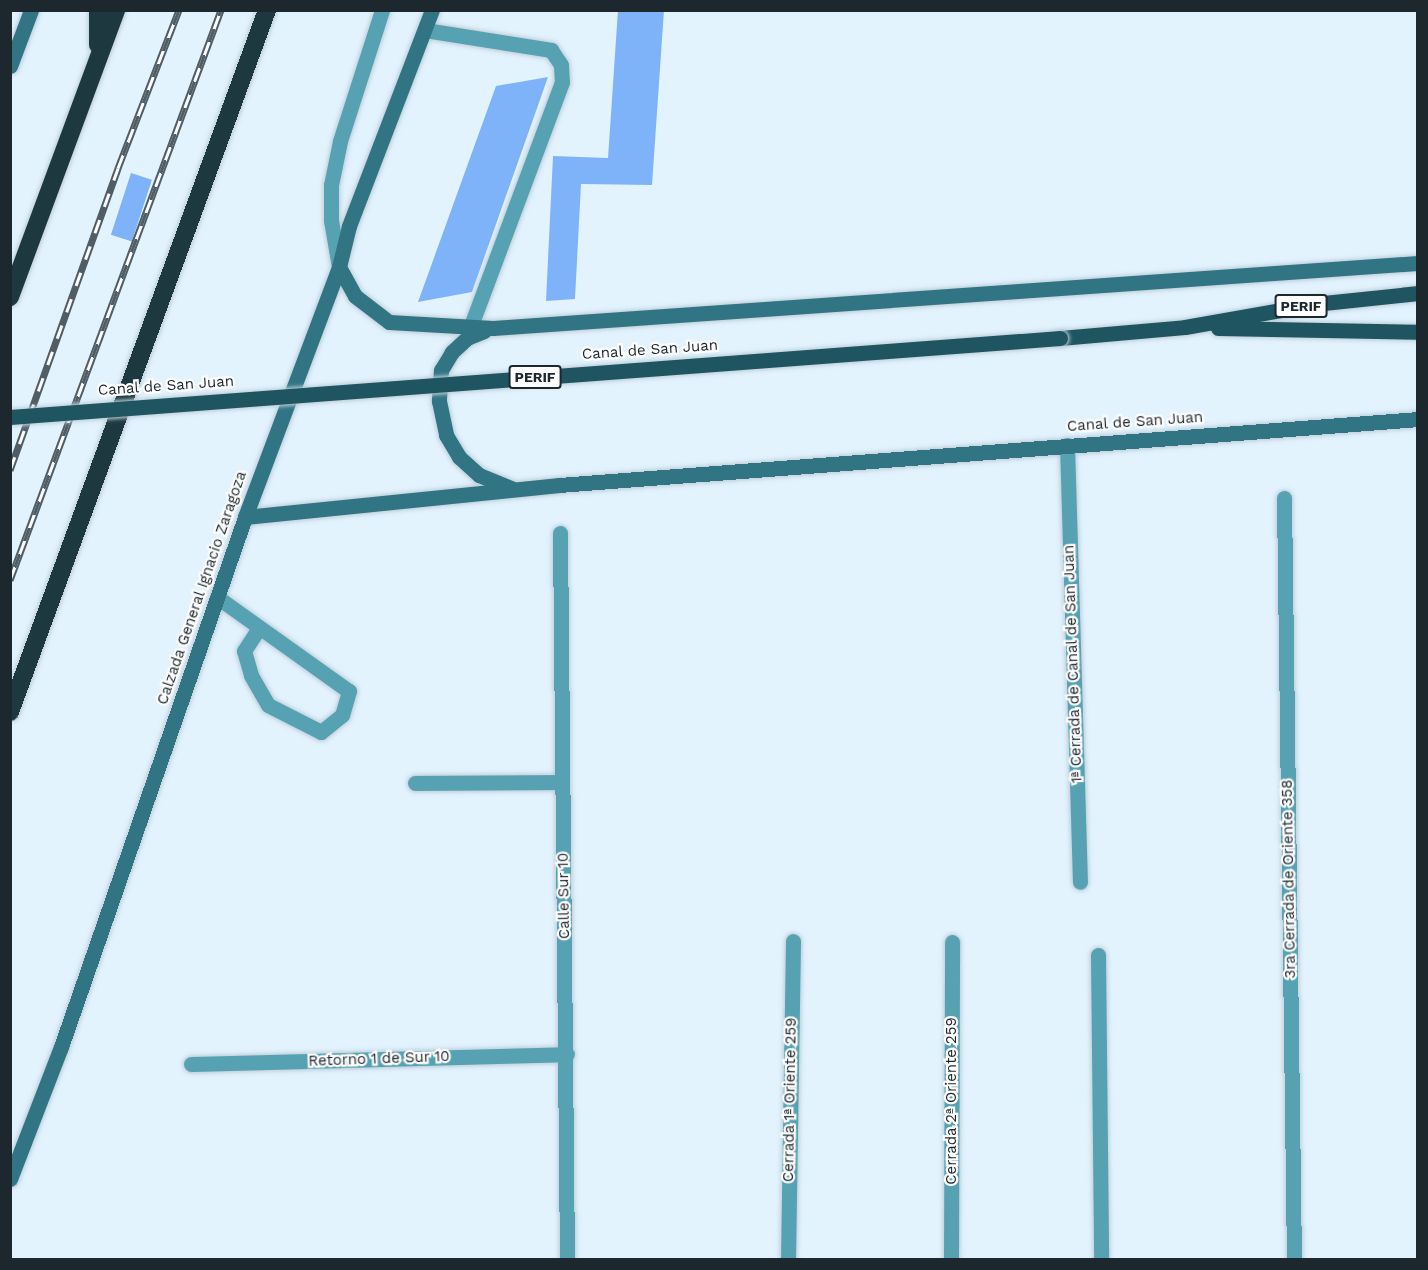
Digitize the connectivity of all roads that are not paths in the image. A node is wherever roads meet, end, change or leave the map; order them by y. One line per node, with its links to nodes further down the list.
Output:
1 (31, 10): 8 (main road)
2 (98, 10): 9 (highway)
3 (116, 10): 9 (highway)
4 (267, 10): 28 (highway)
5 (382, 10): 12 (street)
6 (432, 10): 7 (main road, Calzada General Ignacio Zaragoza)
7 (425, 30): 12 (main road, Calzada General Ignacio Zaragoza); 16 (street)
8 (15, 36): 10 (main road)
9 (98, 58): 14 (highway)
10 (10, 66)
11 (1418, 263): 17 (main road)
12 (339, 267): 16 (main road); 24 (main road, Calzada General Ignacio Zaragoza)
13 (1418, 293): 15 (main road, Canal de San Juan / PERIF)
14 (10, 297)
15 (1185, 327): 18 (main road, Canal de San Juan / PERIF); 19 (main road, Canal de San Juan / PERIF, bridge)
16 (470, 328): 17 (main road)
17 (493, 328): 22 (main road)
18 (1418, 333)
19 (10, 417)
20 (1418, 419): 21 (main road, Canal de San Juan)
21 (1066, 445): 22 (main road, Canal de San Juan); 31 (street, 1ª Cerrada de Canal de San Juan)
22 (513, 489): 24 (main road, Canal de San Juan)
23 (1284, 498): 42 (street, 3ra Cerrada de Oriente 358)
24 (245, 517): 26 (main road, Calzada General Ignacio Zaragoza)
25 (560, 534): 29 (street, Calle Sur 10)
26 (217, 597): 27 (street); 37 (main road, Calzada General Ignacio Zaragoza)
27 (259, 628): 27 (street)
28 (10, 712)
29 (561, 782): 30 (street); 35 (street, Calle Sur 10)
30 (415, 783)
31 (1080, 882)
32 (793, 941): 39 (street, Cerrada 1ª Oriente 259)
33 (952, 942): 40 (street, Cerrada 2ª Oriente 259)
34 (1098, 955): 41 (street)
35 (567, 1054): 36 (street, Retorno 1 de Sur 10); 38 (street, Calle Sur 10)
36 (191, 1064)
37 (10, 1179)
38 (567, 1260)
39 (788, 1260)
40 (951, 1260)
41 (1101, 1260)
42 (1294, 1260)

